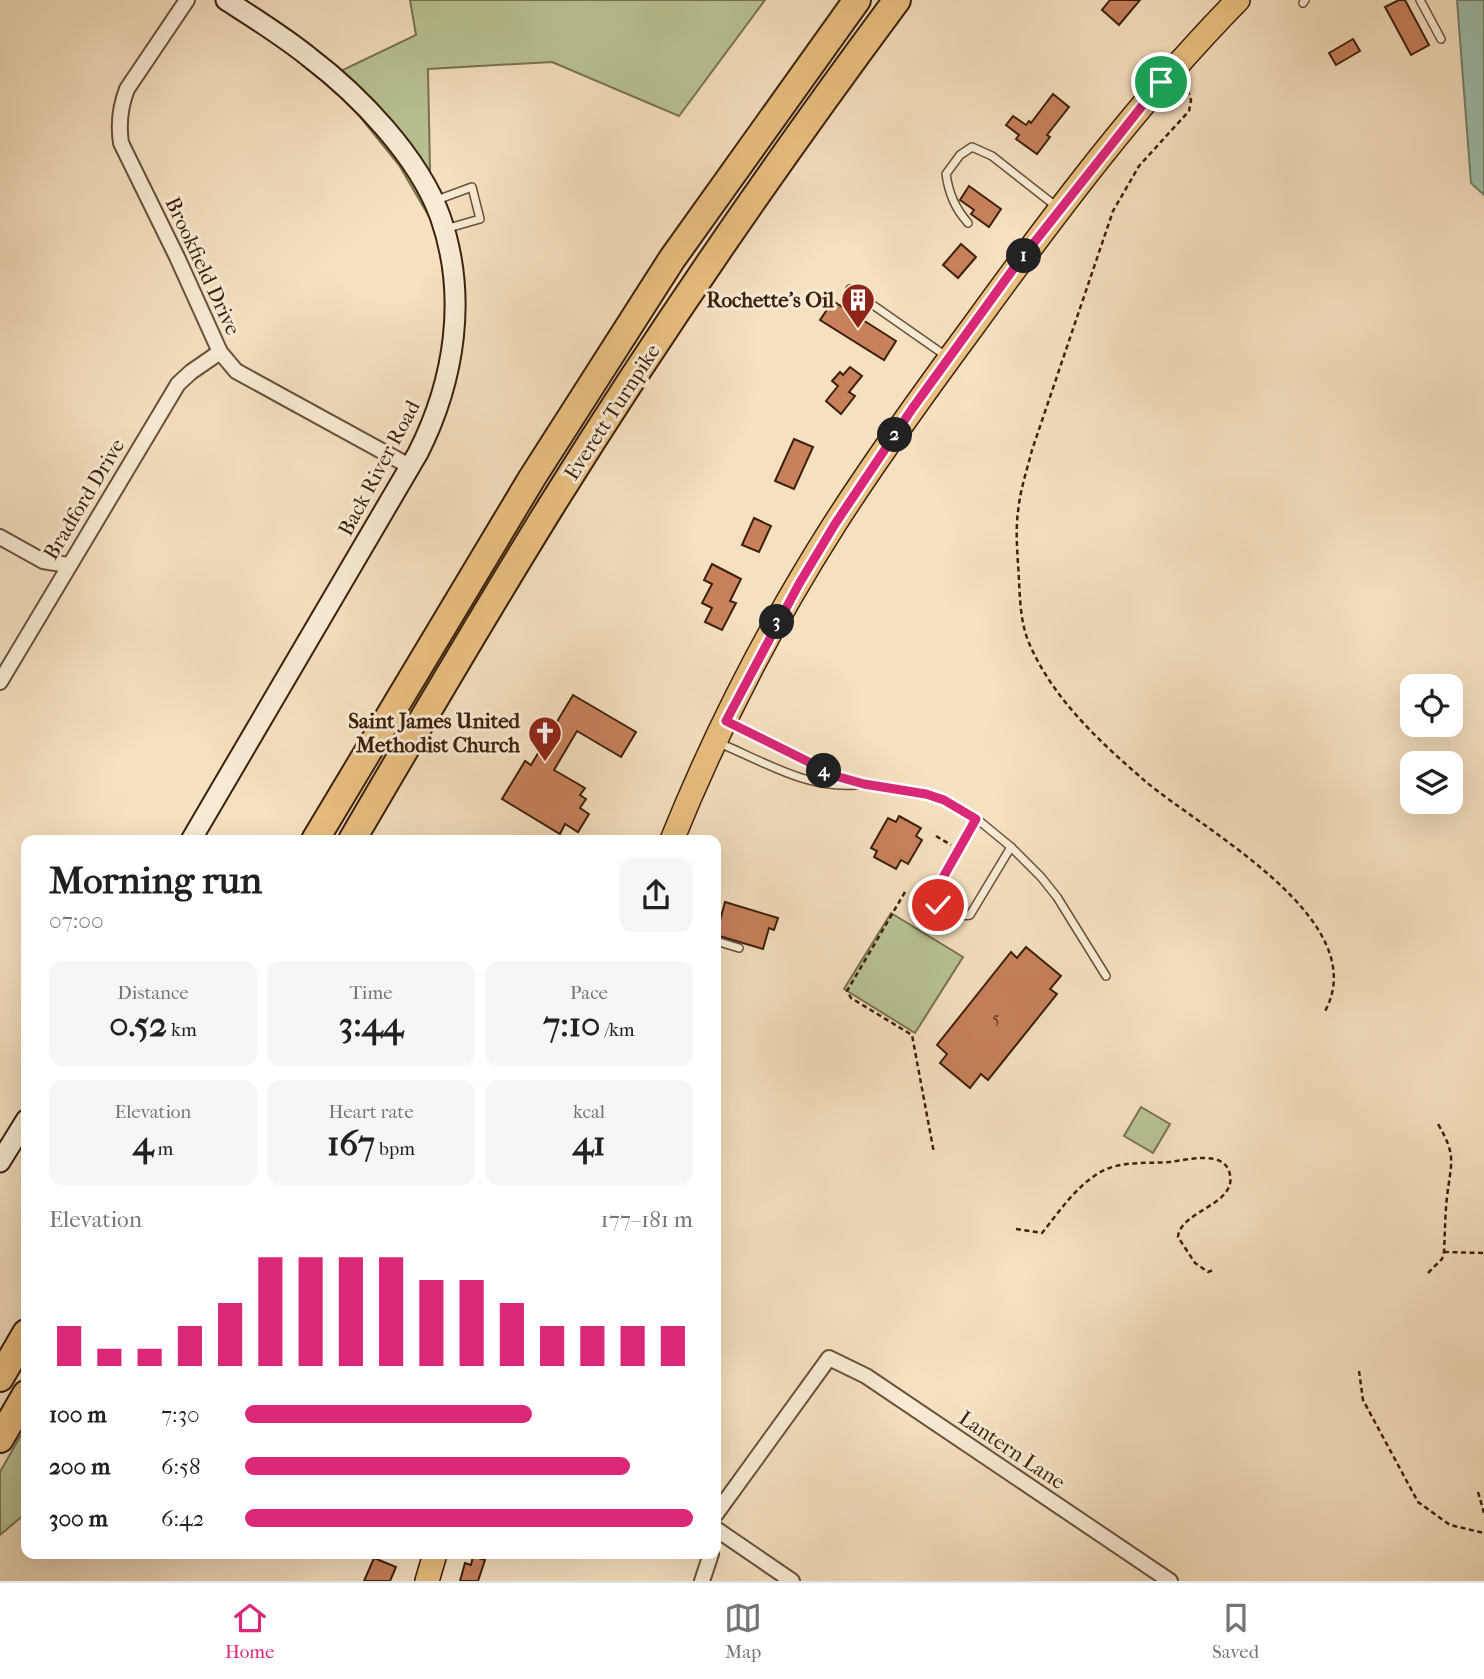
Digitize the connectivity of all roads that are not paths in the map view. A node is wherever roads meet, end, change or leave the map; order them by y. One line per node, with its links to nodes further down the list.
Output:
1 (187, 0): 13 (street, Brookfield Drive)
2 (226, 0): 8 (street, Back River Road)
3 (857, 0): 24 (highway, Everett Turnpike)
4 (897, 0): 25 (highway, Everett Turnpike)
5 (1420, 0): 7 (lane)
6 (1236, 1): 9 (main road)
7 (1441, 39)
8 (434, 201): 11 (street, Back River Road); 11 (lane)
9 (1060, 209): 10 (lane); 14 (main road)
10 (968, 223)
11 (444, 229): 15 (street, Back River Road)
12 (850, 289): 14 (lane)
13 (220, 352): 15 (street, Brookfield Drive); 17 (street, Bradford Drive)
14 (949, 358): 19 (main road)
15 (411, 467): 23 (street, Back River Road)
16 (0, 537): 17 (street)
17 (68, 565): 18 (street, Bradford Drive)
18 (0, 682)
19 (726, 721): 20 (main road); 21 (lane)
20 (716, 742): 21 (lane); 26 (main road)
21 (864, 784): 22 (lane)
22 (976, 819): 27 (lane); 27 (lane)
23 (194, 835)
24 (318, 835)
25 (355, 835)
26 (673, 835)
27 (1012, 847): 30 (lane)
28 (721, 943): 29 (lane)
29 (739, 948)
30 (1106, 976)
31 (21, 1128): 32 (street)
32 (0, 1162)
33 (21, 1342): 34 (highway)
34 (0, 1378)
35 (21, 1403): 36 (highway)
36 (0, 1439)
37 (721, 1507): 44 (street, Lantern Lane)
38 (721, 1537): 43 (street)
39 (434, 1559): 41 (main road)
40 (709, 1559): 42 (street)
41 (427, 1581)
42 (702, 1581)
43 (792, 1581)
44 (1170, 1581)

